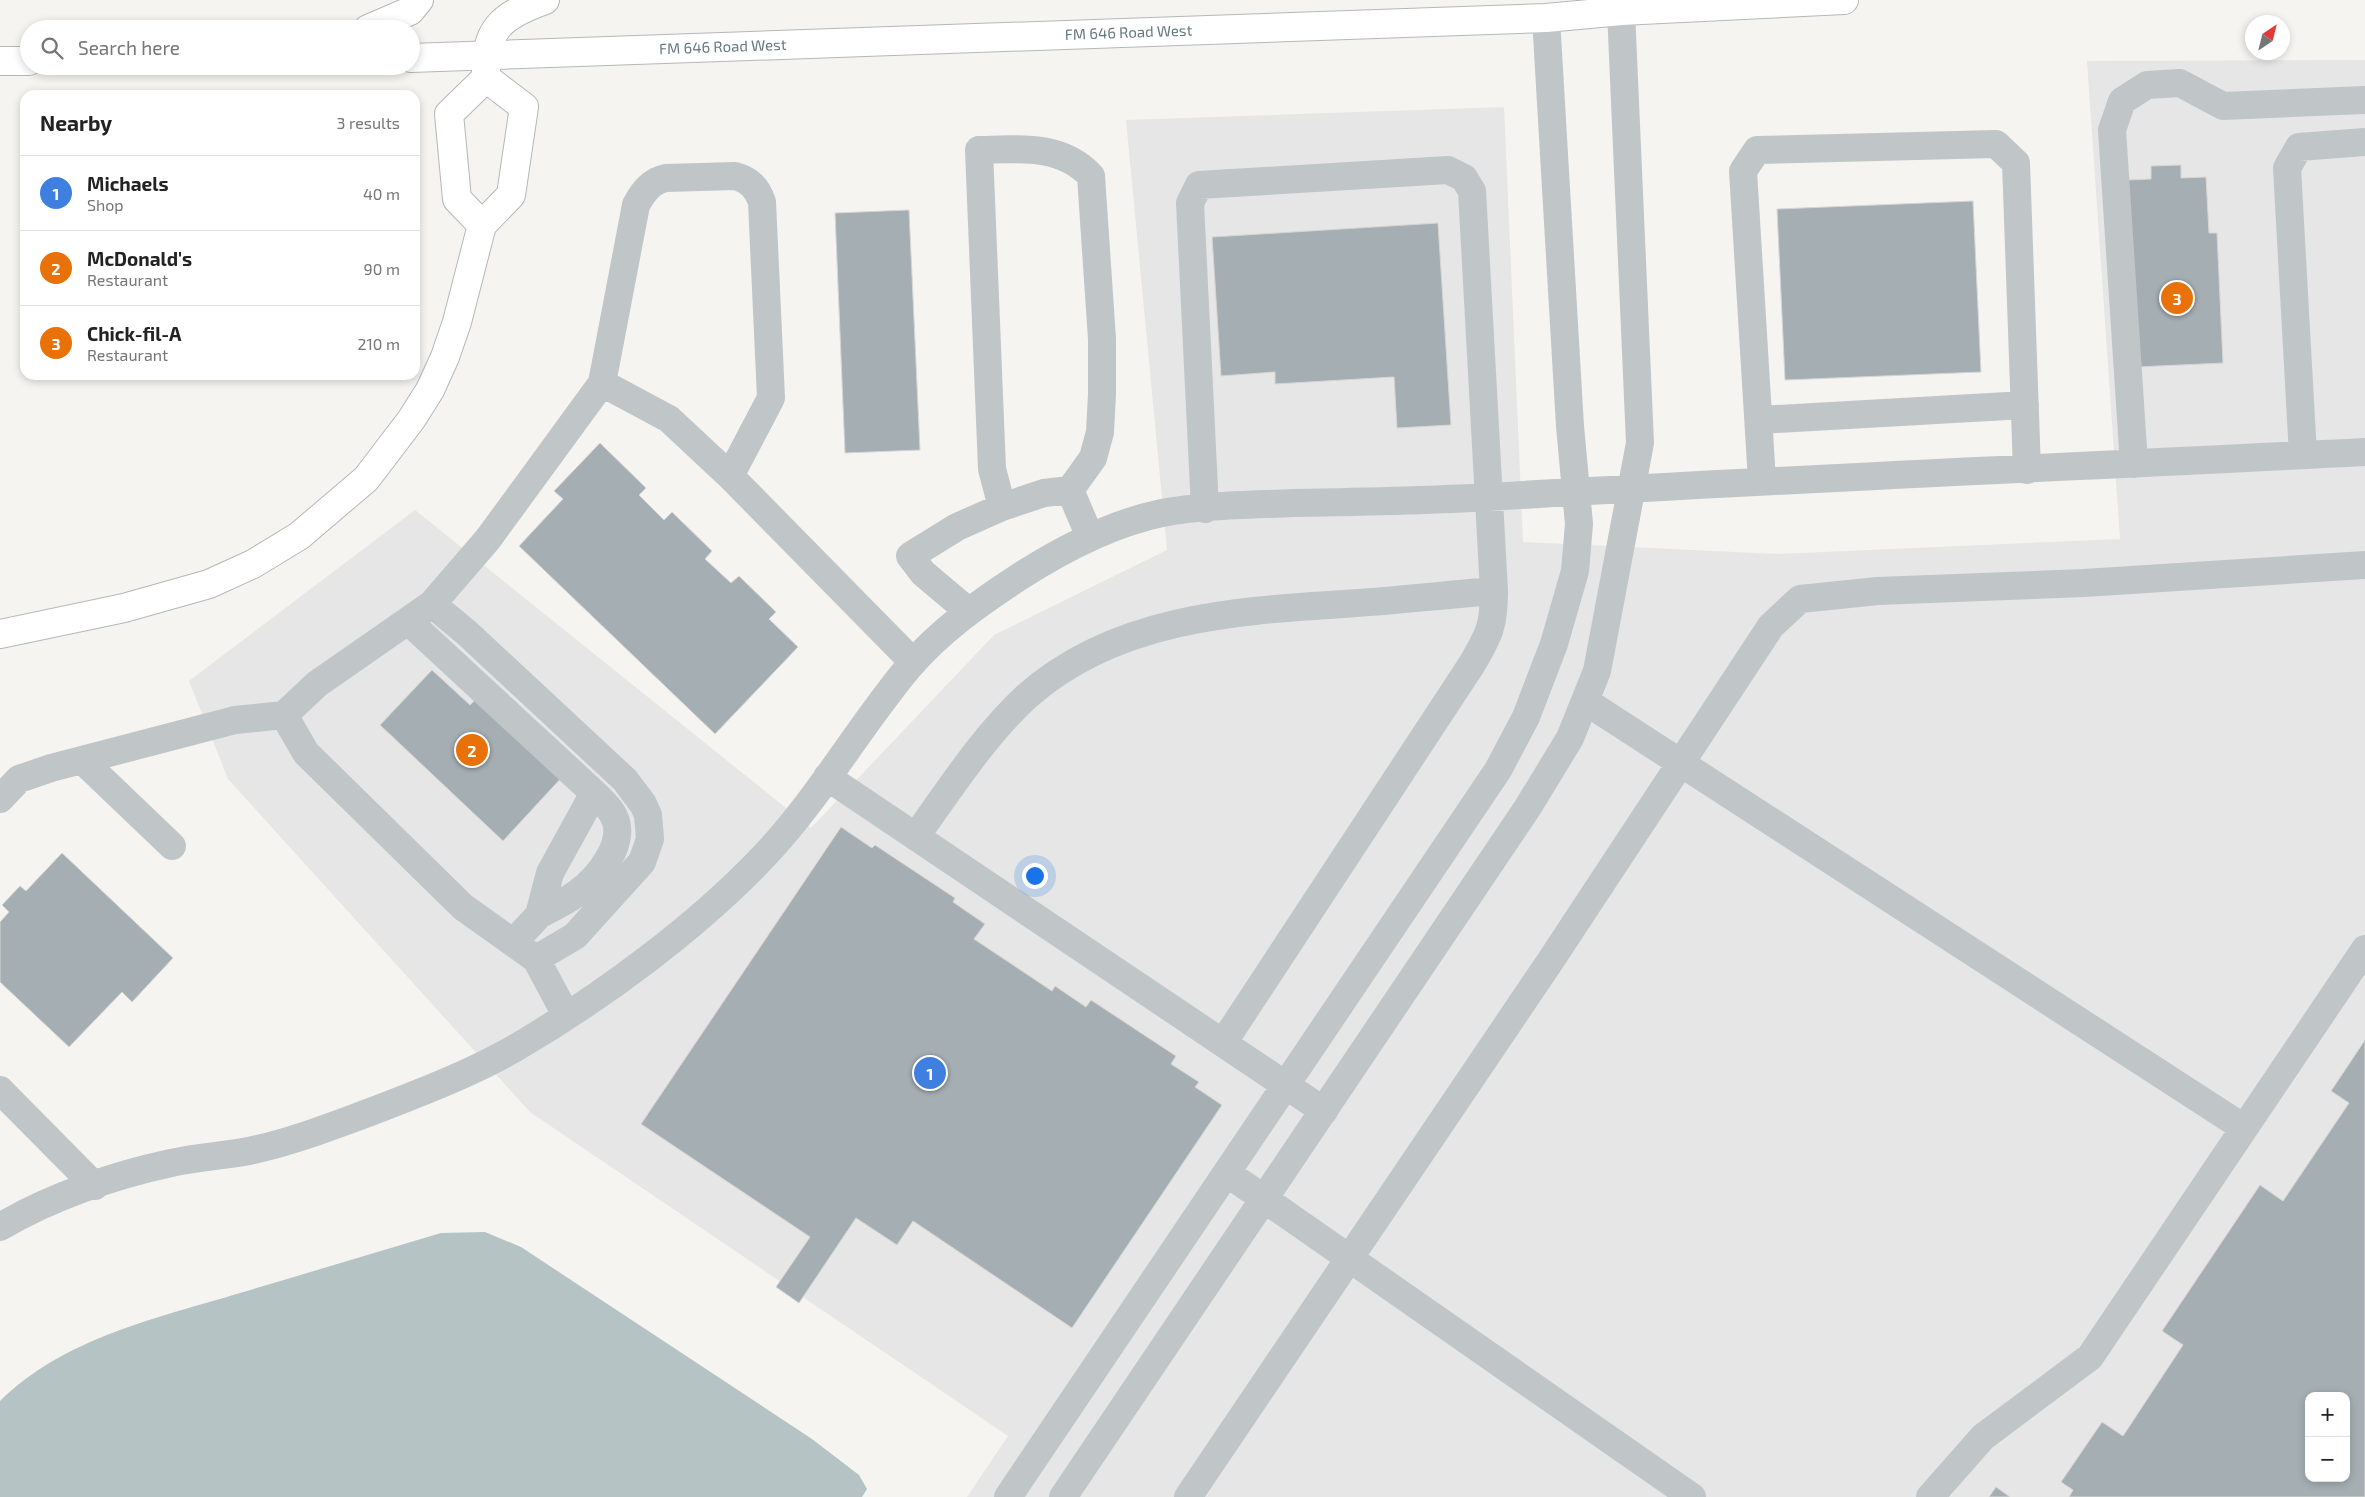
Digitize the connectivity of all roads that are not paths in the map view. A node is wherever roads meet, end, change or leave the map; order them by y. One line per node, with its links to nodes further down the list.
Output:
1 (419, 0): 6 (main road)
2 (545, 0): 10 (main road)
3 (1844, 0): 4 (main road, FM 646 Road West)
4 (1621, 11): 5 (main road, FM 646 Road West); 23 (lane)
5 (1546, 18): 10 (main road, FM 646 Road West); 25 (lane)
6 (389, 20)
7 (420, 59): 10 (main road, FM 646 Road West)
8 (0, 61): 9 (main road)
9 (20, 61)
10 (486, 68): 13 (main road); 13 (main road)
11 (2365, 100): 19 (lane)
12 (2365, 142): 18 (lane)
13 (482, 225): 35 (main road)
14 (602, 383): 21 (lane); 21 (lane); 32 (lane)
15 (2025, 405): 16 (lane); 16 (lane); 20 (lane)
16 (1759, 420): 22 (lane)
17 (2365, 452): 18 (lane)
18 (2302, 455): 19 (lane)
19 (2134, 464): 20 (lane)
20 (2027, 470): 22 (lane)
21 (730, 476): 36 (lane)
22 (1762, 481): 23 (lane)
23 (1631, 488): 25 (lane); 37 (lane)
24 (1070, 490): 27 (lane); 27 (lane); 29 (lane)
25 (1577, 492): 26 (lane); 52 (lane)
26 (1488, 497): 28 (lane); 28 (lane); 31 (lane)
27 (1002, 508): 33 (lane)
28 (1205, 509): 29 (lane)
29 (1090, 537): 33 (lane)
30 (2365, 565): 40 (lane)
31 (1494, 591): 44 (lane); 51 (lane)
32 (432, 604): 34 (lane); 49 (lane)
33 (968, 611): 36 (lane)
34 (408, 621): 38 (lane); 42 (lane)
35 (0, 634)
36 (913, 662): 41 (lane)
37 (1585, 701): 40 (lane); 54 (lane)
38 (284, 715): 39 (lane); 47 (lane)
39 (82, 760): 43 (lane); 45 (lane)
40 (1682, 764): 55 (lane); 60 (lane)
41 (827, 777): 44 (lane); 50 (lane)
42 (594, 793): 46 (lane); 46 (lane)
43 (0, 799)
44 (916, 836): 51 (lane)
45 (172, 846)
46 (540, 915): 47 (lane)
47 (514, 942): 49 (lane)
48 (2365, 949): 55 (lane)
49 (536, 958): 50 (lane)
50 (566, 1015): 57 (lane)
51 (1223, 1043): 52 (lane)
52 (1286, 1085): 54 (lane); 56 (lane)
53 (0, 1090): 57 (lane)
54 (1324, 1111): 58 (lane)
55 (2244, 1128): 65 (lane)
56 (1227, 1173): 58 (lane); 61 (lane)
57 (95, 1186): 59 (lane)
58 (1264, 1199): 60 (lane); 62 (lane)
59 (0, 1226)
60 (1350, 1258): 63 (lane); 64 (lane)
61 (1008, 1497)
62 (1063, 1497)
63 (1188, 1497)
64 (1692, 1497)
65 (1930, 1497)

